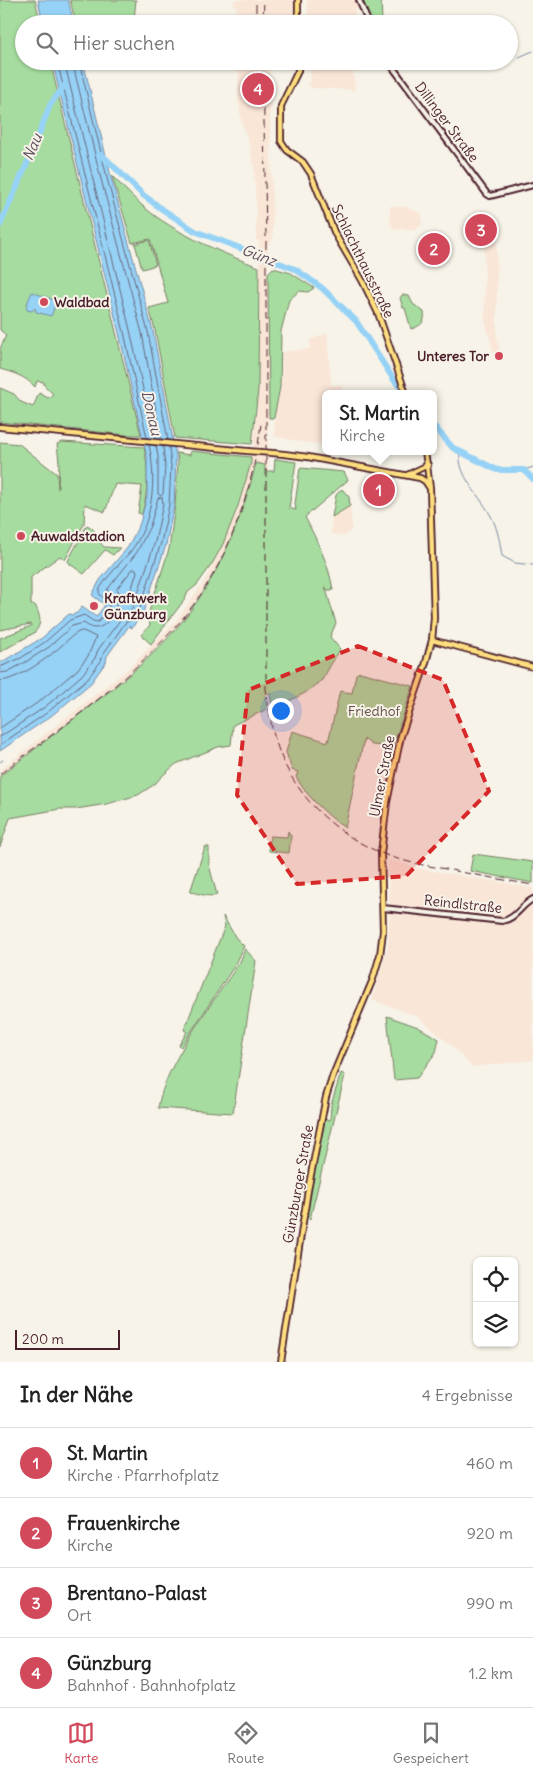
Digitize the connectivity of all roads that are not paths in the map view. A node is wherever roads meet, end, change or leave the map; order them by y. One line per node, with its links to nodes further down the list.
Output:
1 (298, 0): 3 (main road)
2 (359, 0): 4 (street)
3 (298, 15)
4 (365, 15)
5 (298, 70): 8 (main road, Schlachthausstraße)
6 (395, 70): 7 (street, Dillinger Straße)
7 (533, 184)
8 (405, 390)
9 (0, 427): 12 (main road, bridge)
10 (426, 455): 11 (main road, Ulmer Straße)
11 (428, 465): 12 (main road); 13 (main road, Ulmer Straße)
12 (406, 476): 13 (main road)
13 (430, 488): 14 (main road, Ulmer Straße)
14 (432, 640): 15 (main road); 17 (main road, Ulmer Straße)
15 (533, 667)
16 (533, 899): 17 (street, Reindlstraße)
17 (383, 908): 18 (main road, Ulmer Straße)
18 (358, 1016): 19 (main road, Günzburger Straße)
19 (281, 1362)

